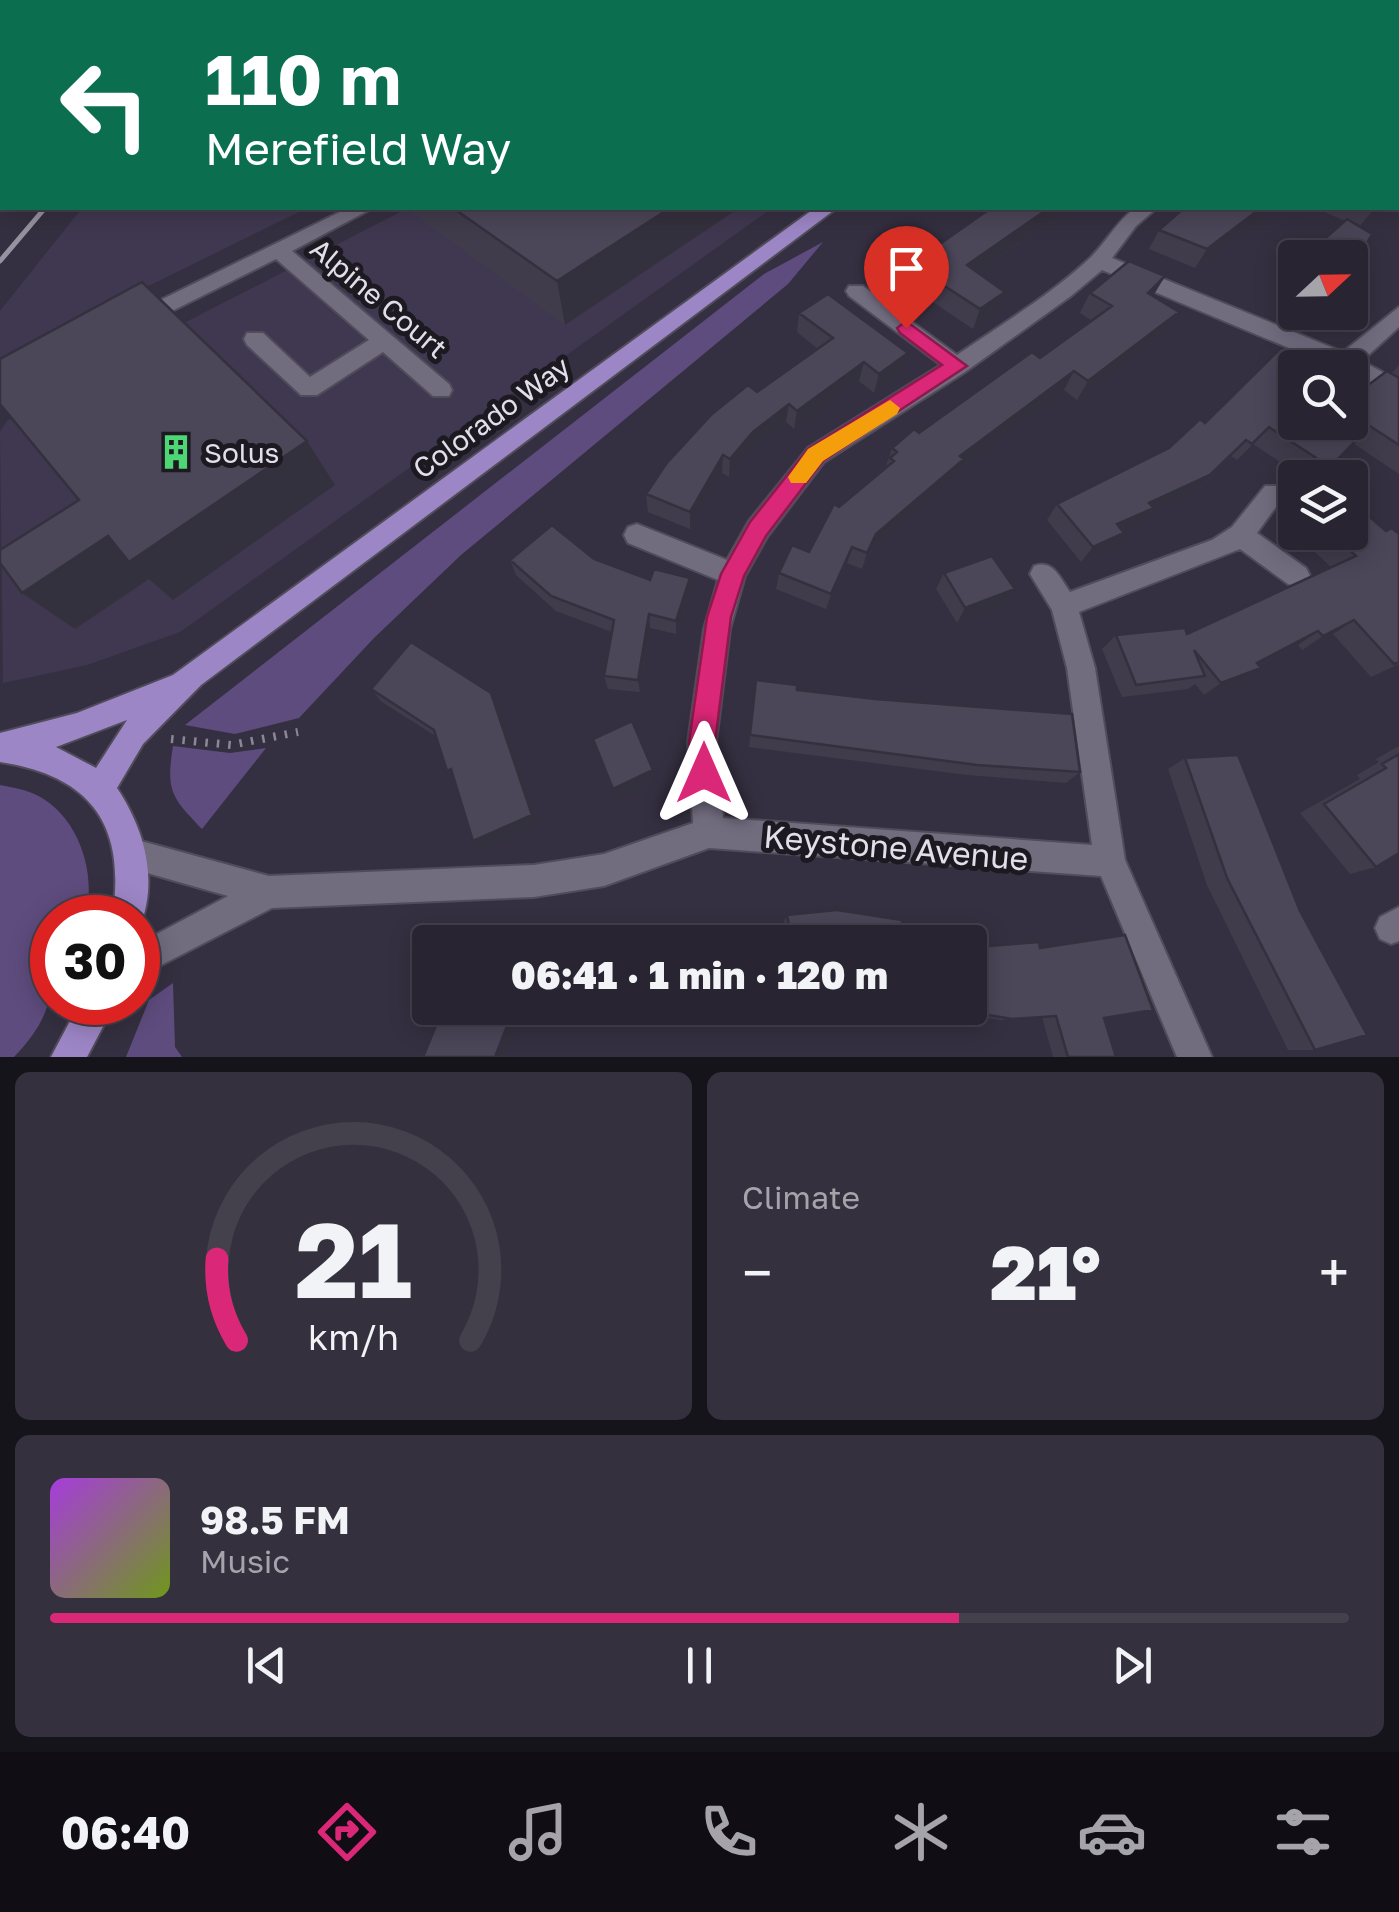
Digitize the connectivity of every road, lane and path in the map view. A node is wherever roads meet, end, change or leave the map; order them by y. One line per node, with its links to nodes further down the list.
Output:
1 (351, 210): 4 (street)
2 (824, 210): 24 (main road, Colorado Way)
3 (1145, 210): 5 (street)
4 (278, 252): 8 (street); 10 (street, Alpine Court)
5 (1099, 260): 11 (street); 13 (street)
6 (856, 291): 13 (street)
7 (1399, 315): 12 (street)
8 (110, 334)
9 (255, 338): 10 (street)
10 (384, 340): 15 (street, Alpine Court)
11 (1325, 350)
12 (1359, 350)
13 (957, 366): 20 (street)
14 (1368, 373): 16 (street)
15 (441, 390)
16 (1399, 392)
17 (1274, 492): 19 (street)
18 (637, 535): 20 (street)
19 (1241, 535): 22 (street); 23 (street)
20 (733, 574): 29 (street)
21 (1043, 574): 23 (street)
22 (1297, 576)
23 (1064, 606): 31 (street)
24 (191, 676): 26 (main road, Colorado Way); 27 (main road, Colorado Way)
25 (298, 732): 26 (path)
26 (133, 734): 28 (main road, Colorado Way)
27 (0, 747): 28 (main road)
28 (100, 791): 30 (main road)
29 (710, 833): 31 (street, Keystone Avenue); 32 (street, Keystone Avenue)
30 (130, 854): 32 (street, Keystone Avenue); 33 (main road)
31 (1110, 861): 39 (street)
32 (269, 892): 34 (street, Keystone Avenue)
33 (129, 895)
34 (160, 949)
35 (87, 1025): 37 (main road)
36 (93, 1025): 38 (street)
37 (68, 1057)
38 (87, 1057)
39 (1195, 1057)

